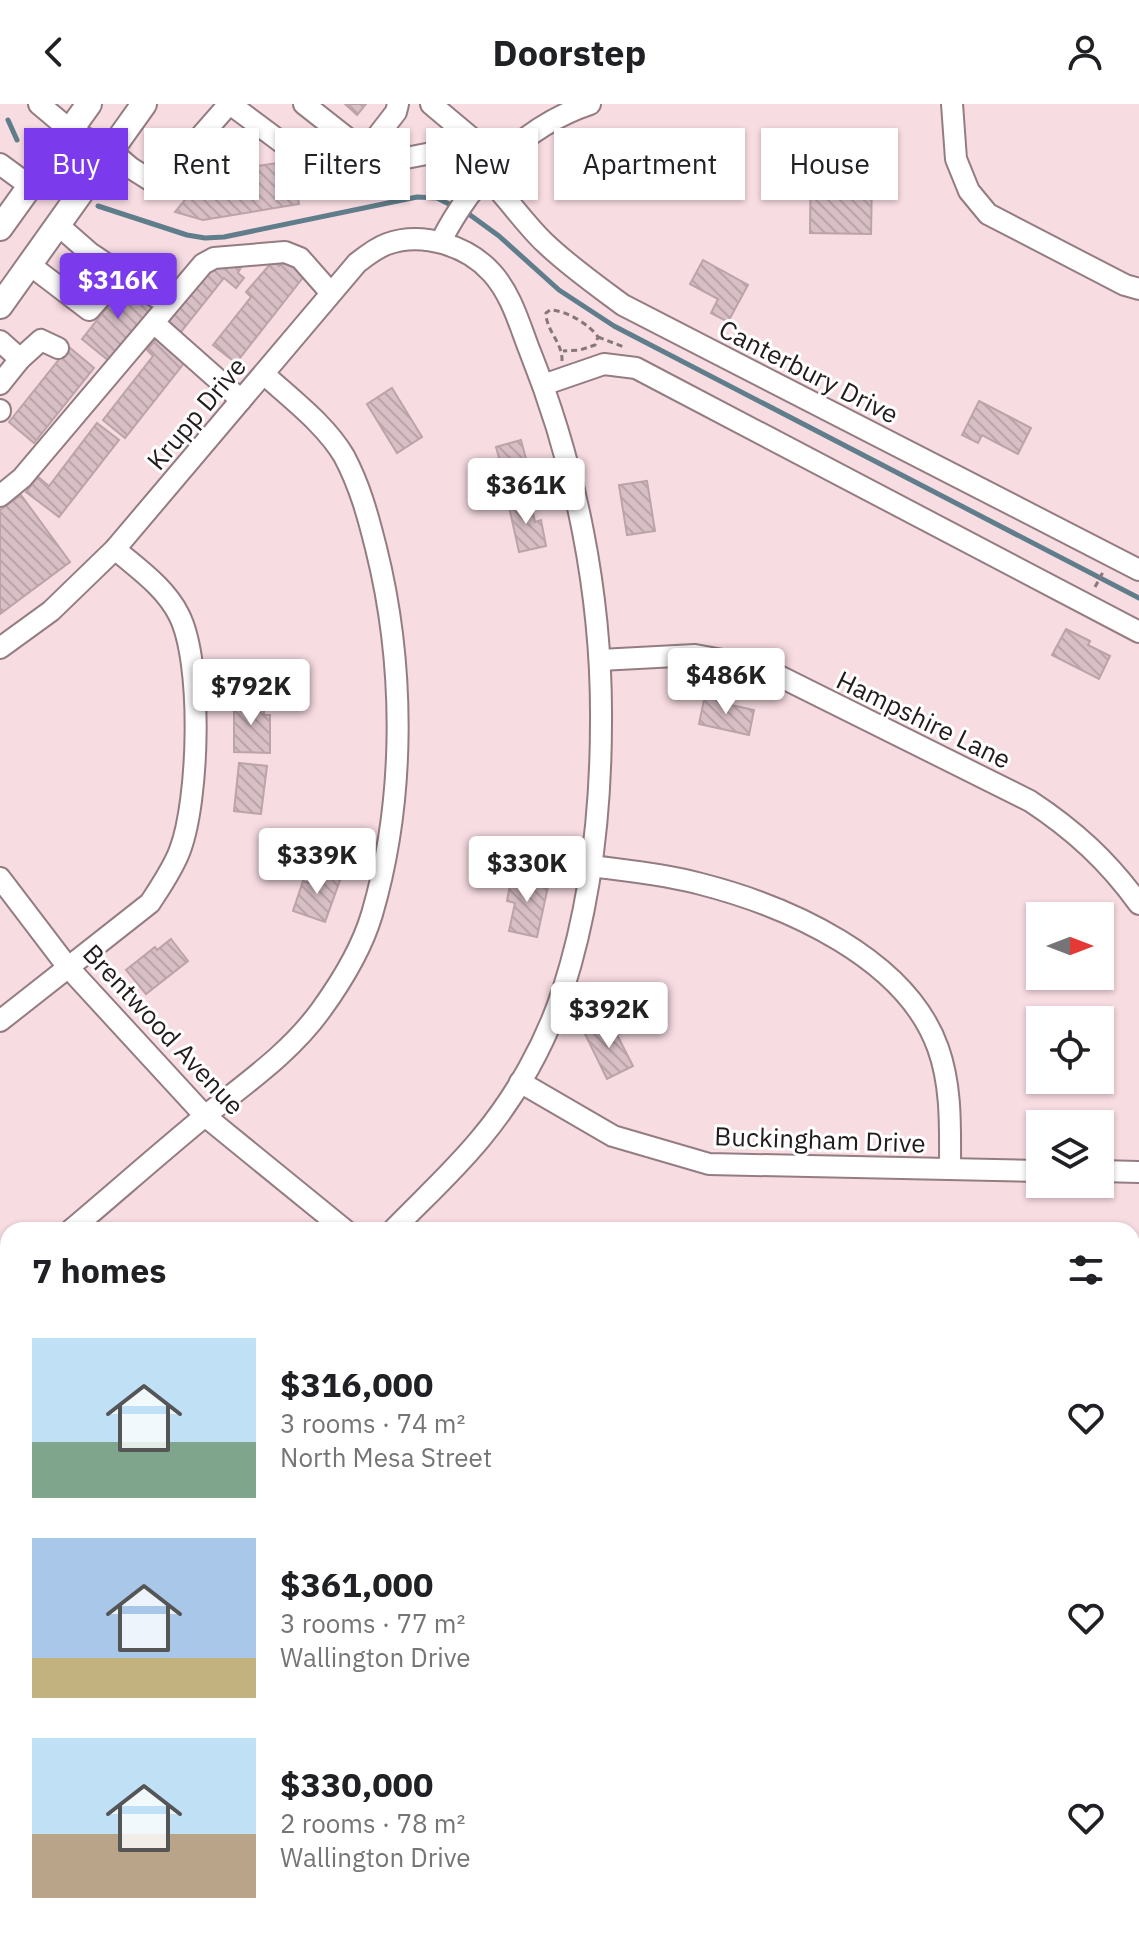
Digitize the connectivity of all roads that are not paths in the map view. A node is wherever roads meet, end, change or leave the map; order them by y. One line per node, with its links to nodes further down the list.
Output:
1 (39, 104): 10 (street)
2 (89, 104): 11 (main road)
3 (144, 104): 12 (main road)
4 (230, 104): 17 (street, Canterbury Drive); 18 (street)
5 (304, 104): 13 (street)
6 (398, 104): 14 (street)
7 (431, 104): 15 (street)
8 (590, 104): 16 (street)
9 (952, 104): 30 (street)
10 (68, 128)
11 (71, 128)
12 (127, 128)
13 (331, 128)
14 (386, 128)
15 (460, 128)
16 (538, 128)
17 (275, 138)
18 (128, 163)
19 (0, 164): 20 (street)
20 (24, 182)
21 (24, 194): 26 (main road)
22 (76, 200): 25 (main road)
23 (467, 200): 27 (street)
24 (506, 200): 44 (street, Canterbury Drive)
25 (58, 225): 28 (main road); 29 (street)
26 (0, 228)
27 (441, 241): 31 (street, Krupp Drive); 40 (street)
28 (30, 265): 29 (street); 33 (main road)
29 (121, 274): 32 (street)
30 (1139, 289)
31 (330, 292): 34 (street); 38 (street, Krupp Drive)
32 (156, 297)
33 (0, 306)
34 (154, 323): 41 (street); 42 (street)
35 (0, 341): 37 (street)
36 (58, 348): 37 (street)
37 (20, 359): 39 (street)
38 (264, 374): 41 (street, Krupp Drive); 54 (street)
39 (0, 384)
40 (543, 385): 45 (street); 47 (street)
41 (241, 400): 43 (street, Krupp Drive)
42 (0, 495)
43 (115, 549): 46 (street, Krupp Drive); 51 (street)
44 (1139, 570)
45 (1139, 632)
46 (0, 648)
47 (600, 660): 48 (street); 50 (street, Hampshire Lane)
48 (592, 866): 53 (street); 55 (street)
49 (0, 878): 51 (street, Brentwood Avenue)
50 (1139, 904)
51 (67, 966): 52 (street); 54 (street, Brentwood Avenue)
52 (0, 1021)
53 (520, 1082): 55 (street, Buckingham Drive); 61 (street)
54 (205, 1116): 59 (street); 60 (street, Brentwood Avenue)
55 (950, 1169): 56 (street, Buckingham Drive)
56 (1026, 1171)
57 (1114, 1171): 58 (street)
58 (1139, 1172)
59 (80, 1222)
60 (335, 1222)
61 (401, 1222)

